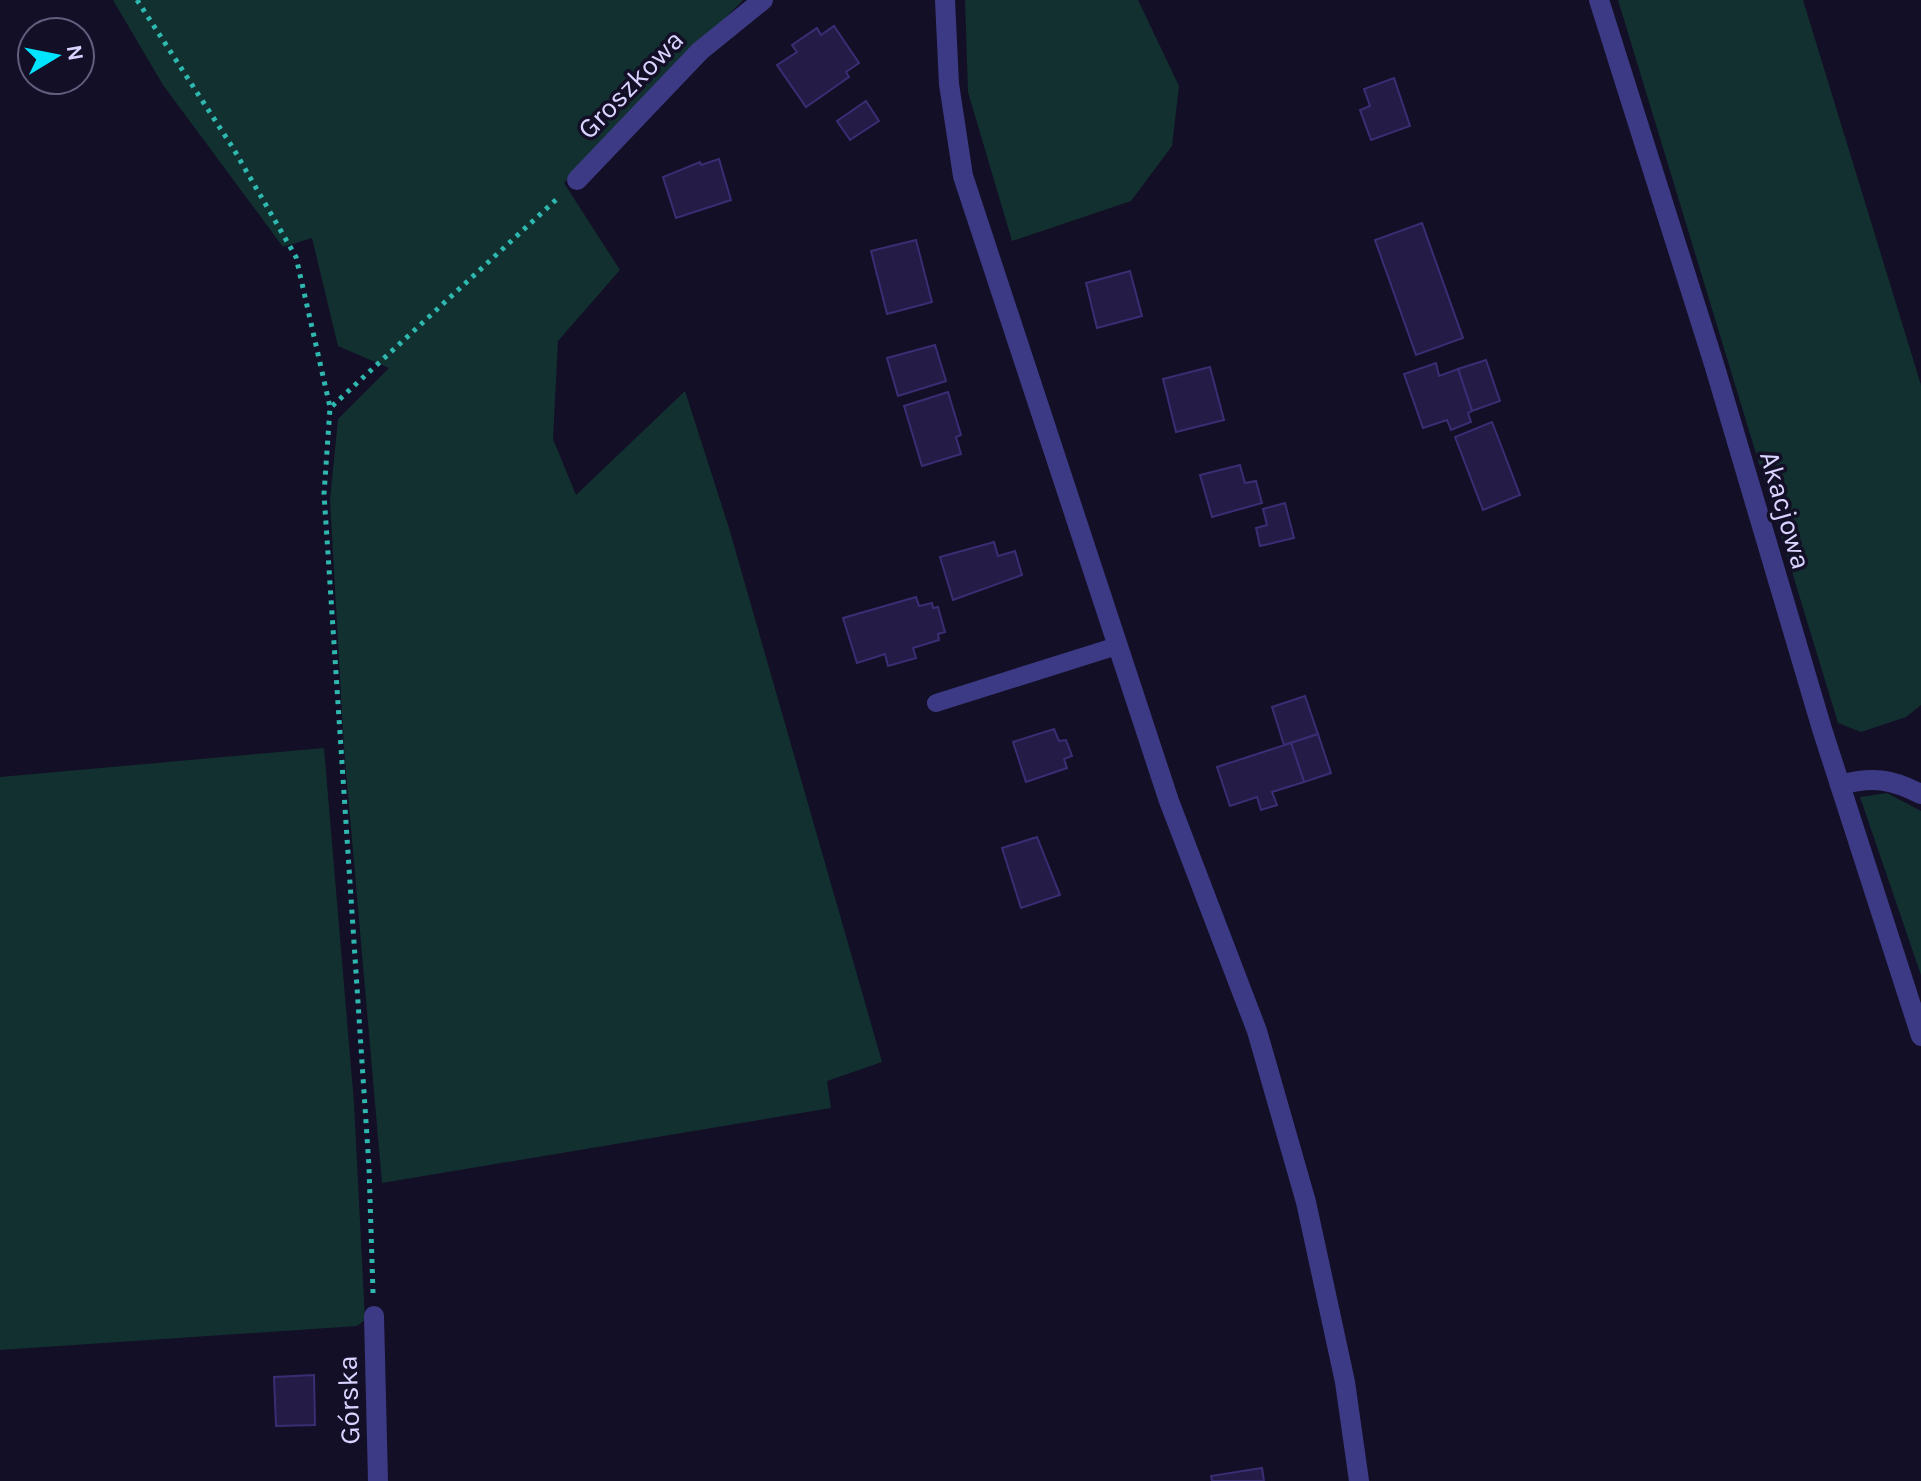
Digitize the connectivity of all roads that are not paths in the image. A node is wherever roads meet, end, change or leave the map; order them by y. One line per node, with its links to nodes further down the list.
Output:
1 (763, 0): 4 (street, Groszkowa)
2 (945, 0): 5 (street)
3 (1599, 0): 7 (street, Akacjowa)
4 (577, 180)
5 (1117, 646): 6 (lane); 12 (street)
6 (936, 703)
7 (1840, 785): 8 (street); 9 (street, Akacjowa)
8 (1921, 794)
9 (1921, 1036)
10 (374, 1316): 11 (street, Górska)
11 (378, 1481)
12 (1359, 1481)

